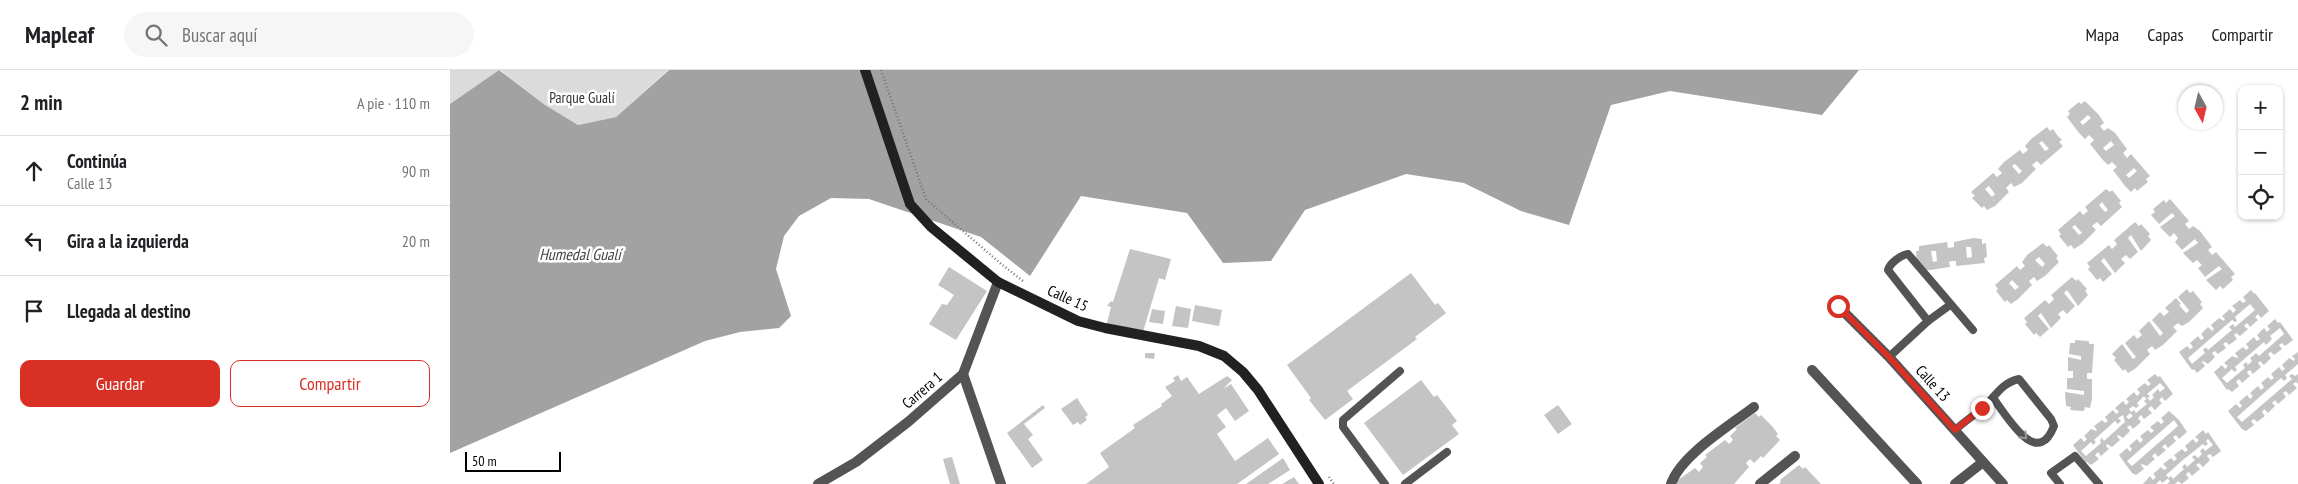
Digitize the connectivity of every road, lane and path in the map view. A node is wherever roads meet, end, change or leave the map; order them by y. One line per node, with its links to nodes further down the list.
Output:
1 (865, 70): 4 (street, Calle 15)
2 (881, 70): 3 (path)
3 (926, 199)
4 (998, 282): 12 (street, Carrera 1); 21 (street, Calle 15)
5 (1950, 305): 7 (lane); 7 (lane); 8 (lane)
6 (1838, 306): 9 (street, Calle 13)
7 (1928, 321): 9 (lane)
8 (1973, 330)
9 (1889, 357): 15 (street, Calle 13)
10 (1812, 370): 26 (street)
11 (1400, 372): 22 (lane)
12 (964, 374): 19 (street, Carrera 1); 20 (street)
13 (1993, 398): 13 (lane, one-way to 13); 15 (lane)
14 (1754, 407): 24 (street)
15 (1955, 430): 18 (street, Calle 13)
16 (1447, 452): 23 (lane)
17 (1795, 456): 25 (street)
18 (1983, 462): 27 (street); 28 (street, Calle 13)
19 (818, 484)
20 (1001, 484)
21 (1319, 484)
22 (1385, 484)
23 (1405, 484)
24 (1671, 484)
25 (1760, 484)
26 (1916, 484)
27 (1955, 484)
28 (2002, 484)
29 (2060, 484): 30 (lane)
30 (2099, 484)

